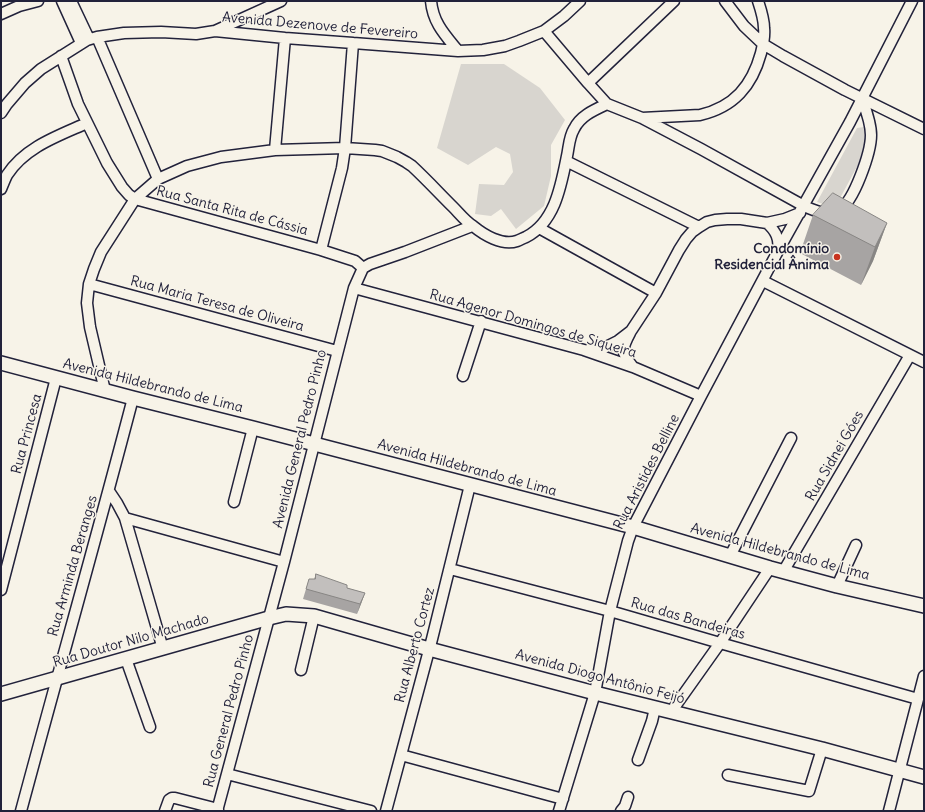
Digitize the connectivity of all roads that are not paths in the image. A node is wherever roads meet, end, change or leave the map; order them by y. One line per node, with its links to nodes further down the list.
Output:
1 (38, 1): 11 (street)
2 (62, 1): 15 (street)
3 (71, 1): 15 (street)
4 (281, 1): 12 (street)
5 (432, 1): 18 (street)
6 (580, 1): 13 (street, Avenida Dezenove de Fevereiro)
7 (674, 1): 20 (street)
8 (725, 1): 17 (street)
9 (758, 1): 17 (street)
10 (912, 1): 21 (street, Rua Aristides Belline)
11 (1, 14)
12 (215, 31): 14 (street, Avenida Dezenove de Fevereiro); 15 (street, Avenida Dezenove de Fevereiro)
13 (544, 31): 18 (street, Avenida Dezenove de Fevereiro); 20 (street)
14 (285, 38): 16 (street, Avenida Dezenove de Fevereiro); 28 (street)
15 (89, 40): 19 (street, Avenida Dezenove de Fevereiro); 30 (street)
16 (353, 42): 18 (street, Avenida Dezenove de Fevereiro); 27 (street)
17 (763, 44): 21 (street); 24 (street)
18 (458, 51)
19 (61, 56): 23 (street, Avenida Dezenove de Fevereiro); 25 (street, Rua Santa Rita de Cássia)
20 (588, 84): 22 (street)
21 (862, 99): 26 (street); 33 (street, Rua Aristides Belline); 33 (street)
22 (607, 104): 24 (street); 29 (street)
23 (1, 113)
24 (642, 118): 33 (street)
25 (87, 123): 31 (street); 32 (street, Rua Santa Rita de Cássia)
26 (924, 129)
27 (345, 148): 28 (street); 35 (street); 38 (street)
28 (275, 150): 30 (street)
29 (566, 161): 36 (street); 37 (street)
30 (158, 179): 32 (street)
31 (1, 189)
32 (135, 199): 38 (street, Rua Santa Rita de Cássia); 42 (street)
33 (802, 209): 34 (street); 39 (street, Rua Aristides Belline)
34 (767, 223): 36 (street); 39 (street)
35 (472, 226): 37 (street); 40 (street)
36 (700, 227): 44 (street)
37 (539, 228): 44 (street)
38 (321, 250): 40 (street, Rua Santa Rita de Cássia)
39 (778, 251): 41 (street, Rua Aristides Belline)
40 (363, 268): 43 (street, Avenida General Pedro Pinho)
41 (763, 280): 49 (street); 56 (street, Rua Aristides Belline)
42 (89, 284): 48 (street, Rua Maria Teresa de Oliveira); 55 (street)
43 (354, 288): 45 (street, Rua Agenor Domingos de Siqueira); 48 (street, Avenida General Pedro Pinho)
44 (656, 293): 46 (street)
45 (481, 321): 47 (street, Rua Agenor Domingos de Siqueira); 53 (street)
46 (631, 331): 47 (street); 52 (street)
47 (584, 350): 52 (street, Rua Agenor Domingos de Siqueira)
48 (337, 351): 60 (street, Avenida General Pedro Pinho)
49 (910, 355): 50 (street); 71 (street, Rua Sidnei Góes)
50 (924, 362)
51 (1, 364): 54 (main road, Avenida Hildebrando de Lima)
52 (633, 367): 56 (street, Rua Agenor Domingos de Siqueira)
53 (463, 376)
54 (56, 378): 55 (main road, Avenida Hildebrando de Lima); 73 (street, Rua Princesa)
55 (104, 391): 57 (main road, Avenida Hildebrando de Lima)
56 (701, 396): 65 (street, Rua Aristides Belline)
57 (132, 398): 58 (main road, Avenida Hildebrando de Lima); 62 (street, Rua Arminda Beranges)
58 (253, 428): 60 (main road, Avenida Hildebrando de Lima); 63 (street)
59 (791, 438): 67 (street)
60 (313, 444): 61 (main road, Avenida Hildebrando de Lima); 68 (street, Avenida General Pedro Pinho)
61 (470, 485): 65 (main road, Avenida Hildebrando de Lima); 70 (street, Rua Alberto Cortez)
62 (109, 491): 64 (street); 84 (street, Rua Arminda Beranges)
63 (234, 502)
64 (125, 518): 68 (street); 80 (street)
65 (633, 528): 67 (main road, Avenida Hildebrando de Lima); 75 (street, Rua Aristides Belline)
66 (856, 545): 72 (street)
67 (730, 556): 69 (main road, Avenida Hildebrando de Lima)
68 (284, 562): 77 (street, Avenida General Pedro Pinho)
69 (770, 568): 71 (main road, Avenida Hildebrando de Lima); 78 (street)
70 (450, 569): 75 (street, Rua das Bandeiras); 79 (street, Rua Alberto Cortez)
71 (783, 572): 72 (main road, Avenida Hildebrando de Lima)
72 (837, 586): 74 (main road, Avenida Hildebrando de Lima)
73 (1, 590)
74 (924, 606)
75 (610, 611): 78 (street, Rua das Bandeiras); 85 (street, Rua Aristides Belline)
76 (314, 616): 77 (main road, Avenida Diogo Antônio Feijó); 79 (main road, Avenida Diogo Antônio Feijó); 82 (street)
77 (269, 618): 80 (main road, Rua Doutor Nilo Machado); 95 (street, Rua General Pedro Pinho)
78 (720, 643): 87 (street, Rua das Bandeiras); 89 (street)
79 (429, 648): 85 (main road, Avenida Diogo Antônio Feijó); 92 (street, Rua Alberto Cortez)
80 (163, 649): 81 (main road, Rua Doutor Nilo Machado)
81 (126, 659): 84 (main road, Rua Doutor Nilo Machado); 90 (street)
82 (301, 670)
83 (924, 676): 87 (street)
84 (57, 678): 86 (main road, Rua Doutor Nilo Machado); 101 (street, Rua Arminda Beranges)
85 (595, 693): 88 (main road, Avenida Diogo Antônio Feijó); 99 (street, Rua Aristides Belline)
86 (1, 694)
87 (918, 700): 94 (street)
88 (655, 708): 89 (main road, Avenida Diogo Antônio Feijó); 93 (street)
89 (671, 712): 91 (main road, Avenida Diogo Antônio Feijó)
90 (150, 727)
91 (822, 749): 94 (main road, Avenida Diogo Antônio Feijó); 96 (street)
92 (401, 754): 99 (street); 104 (street, Rua Alberto Cortez)
93 (638, 760)
94 (900, 770): 97 (main road, Avenida Diogo Antônio Feijó); 107 (street)
95 (227, 774): 100 (street, Rua General Pedro Pinho); 103 (street)
96 (728, 775)
97 (924, 777)
98 (628, 797): 106 (street)
99 (563, 799): 105 (street, Rua Aristides Belline)
100 (217, 810): 102 (street)
101 (21, 811)
102 (165, 811)
103 (370, 811)
104 (386, 811)
105 (559, 811)
106 (621, 811)
107 (889, 811)

